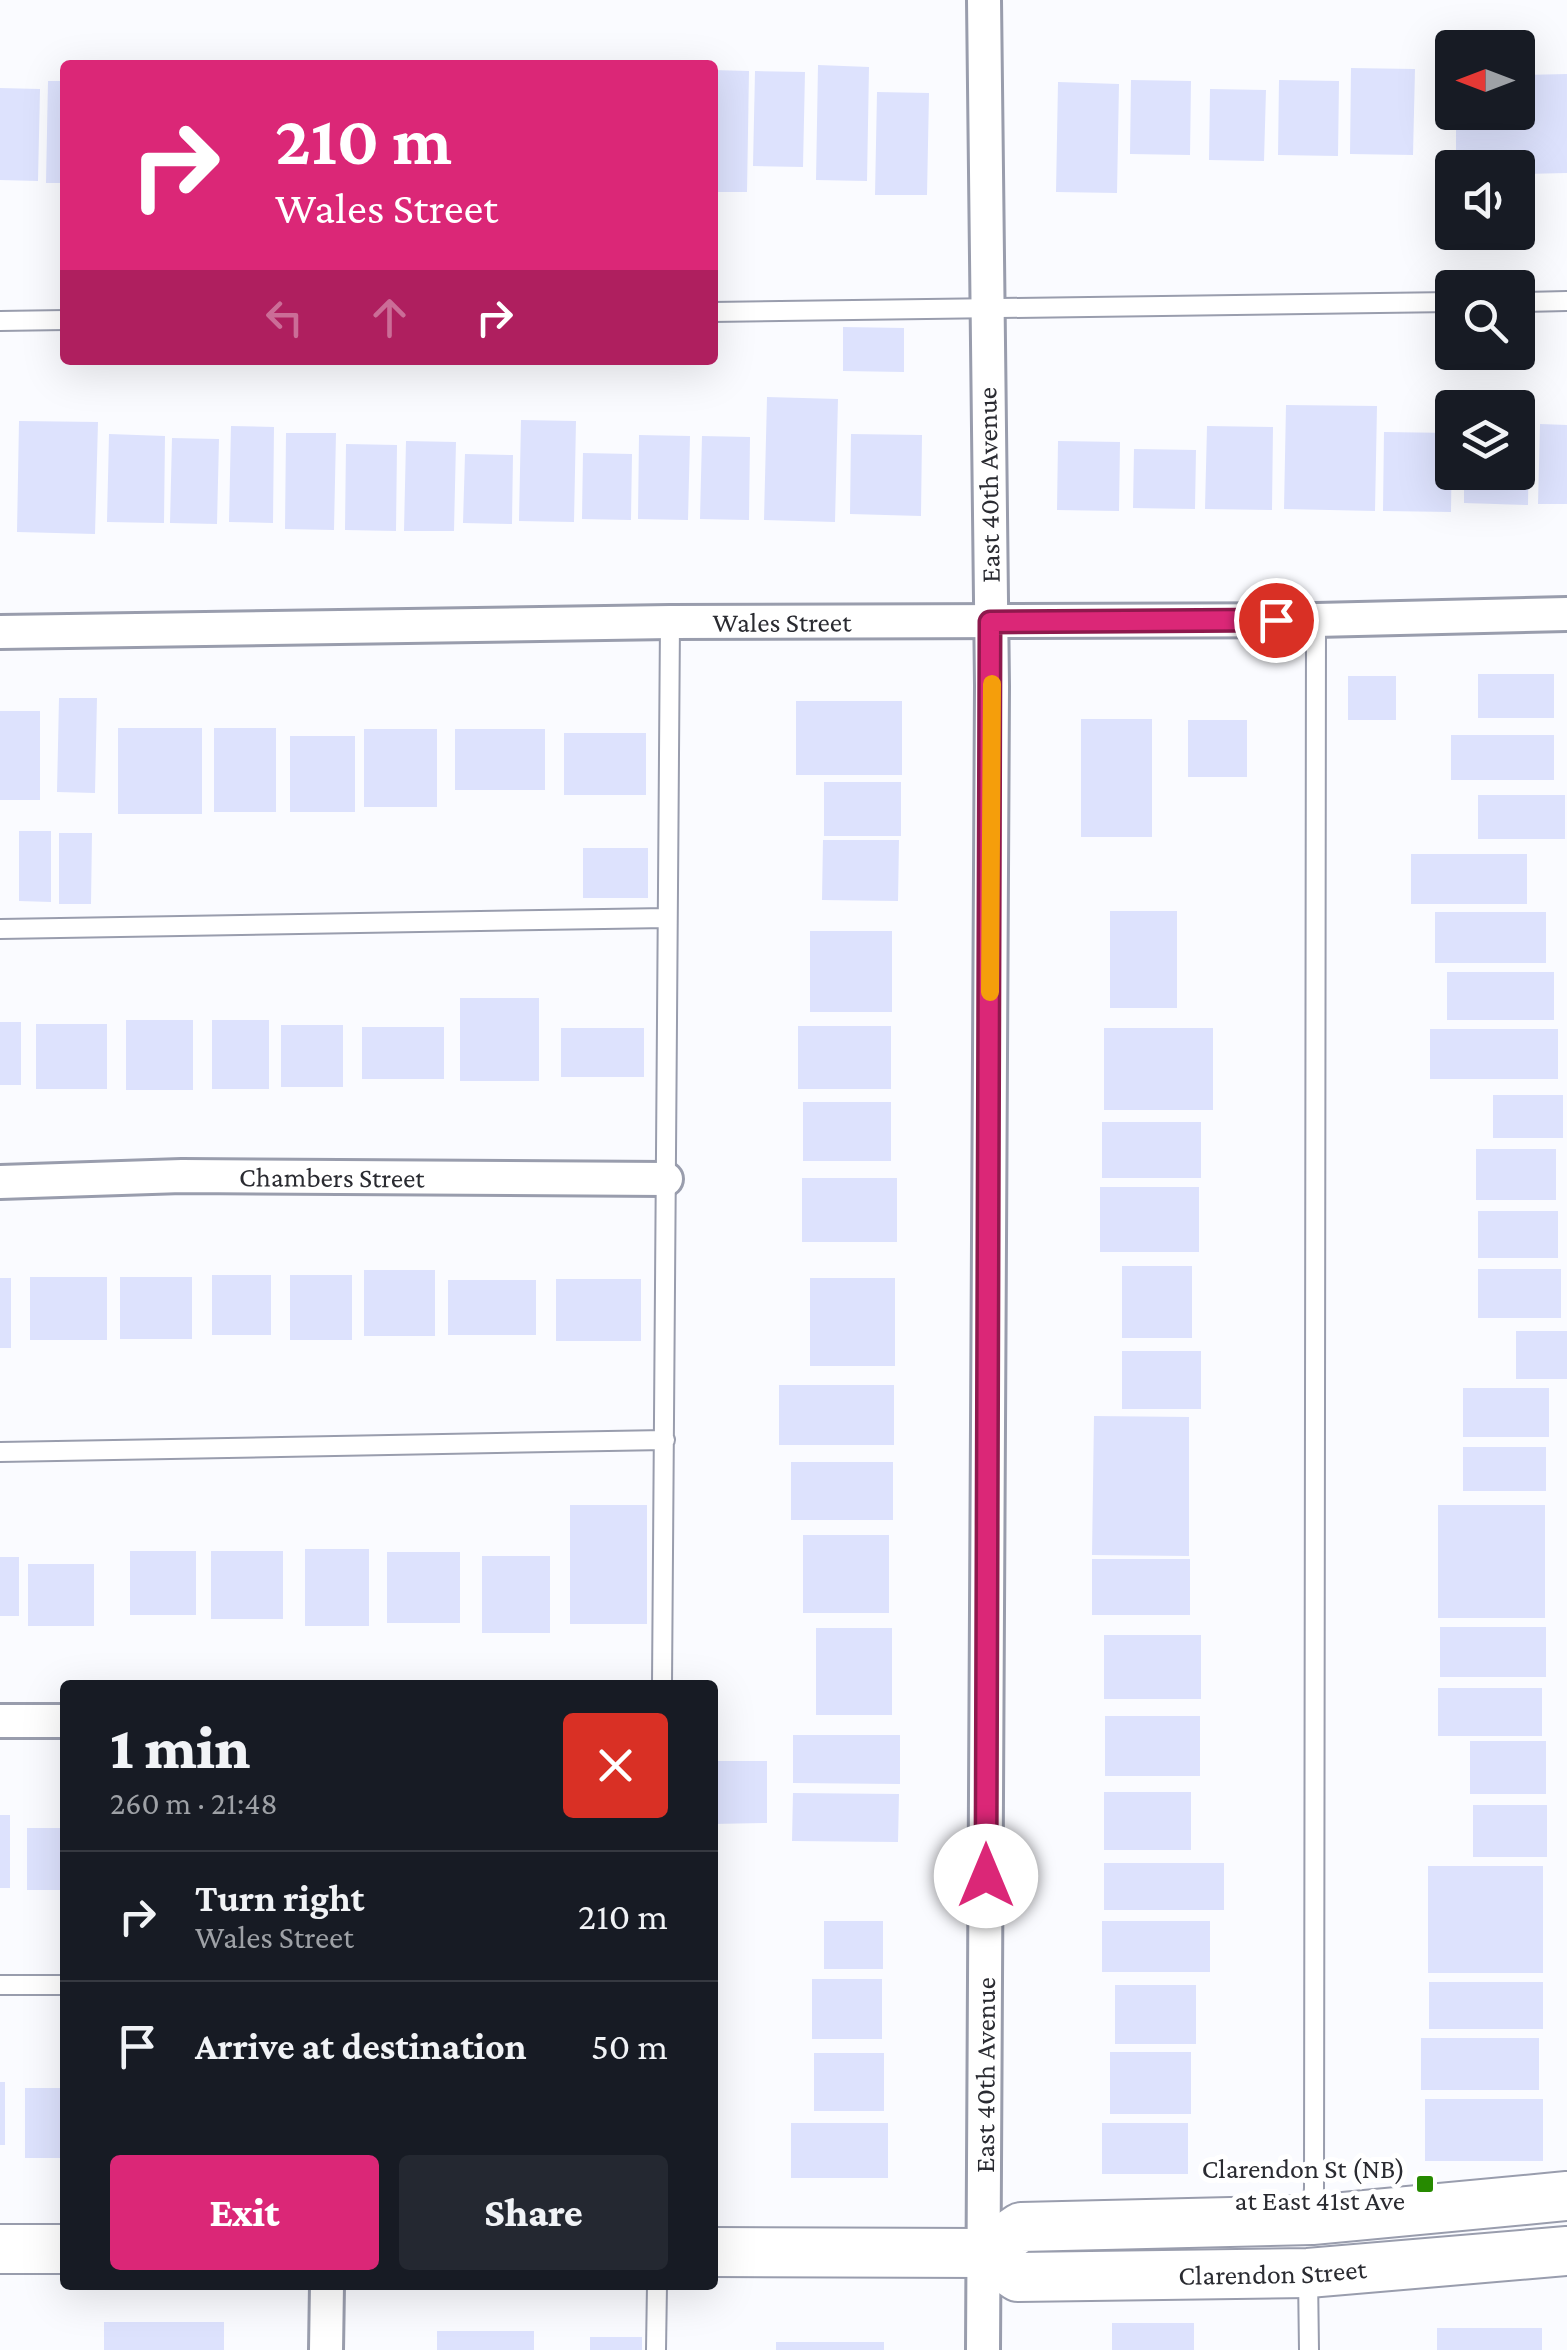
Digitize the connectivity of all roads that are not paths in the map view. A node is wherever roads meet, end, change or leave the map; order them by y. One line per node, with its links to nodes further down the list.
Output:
1 (984, 0): 5 (street, East 40th Avenue)
2 (1567, 301): 4 (lane)
3 (1435, 302): 5 (lane)
4 (1535, 302)
5 (986, 308): 6 (lane); 12 (street, East 40th Avenue)
6 (718, 312)
7 (60, 320): 8 (lane)
8 (0, 321)
9 (1567, 614): 10 (street, Wales Street)
10 (1316, 620): 12 (street, Wales Street); 26 (lane)
11 (670, 622): 12 (street, Wales Street); 13 (street, Wales Street); 14 (lane)
12 (990, 622): 31 (street, East 40th Avenue)
13 (0, 632)
14 (667, 918): 15 (lane); 16 (lane)
15 (0, 928)
16 (666, 1179): 17 (street, Chambers Street); 18 (lane)
17 (0, 1182)
18 (665, 1440): 19 (lane); 20 (lane)
19 (0, 1452)
20 (662, 1680)
21 (0, 1721): 22 (street)
22 (60, 1721)
23 (0, 1985): 24 (lane)
24 (60, 1986)
25 (1567, 2196): 26 (street, Clarendon Street)
26 (1312, 2220): 31 (street, Clarendon Street)
27 (0, 2248): 28 (street)
28 (60, 2249)
29 (1567, 2251): 32 (street, Clarendon Street)
30 (718, 2252): 31 (street, Clarendon Street)
31 (983, 2253): 32 (street, Clarendon Street); 37 (street, East 40th Avenue)
32 (1308, 2273): 38 (lane)
33 (327, 2290): 35 (street)
34 (657, 2290): 36 (lane)
35 (326, 2350)
36 (656, 2350)
37 (983, 2350)
38 (1310, 2350)

